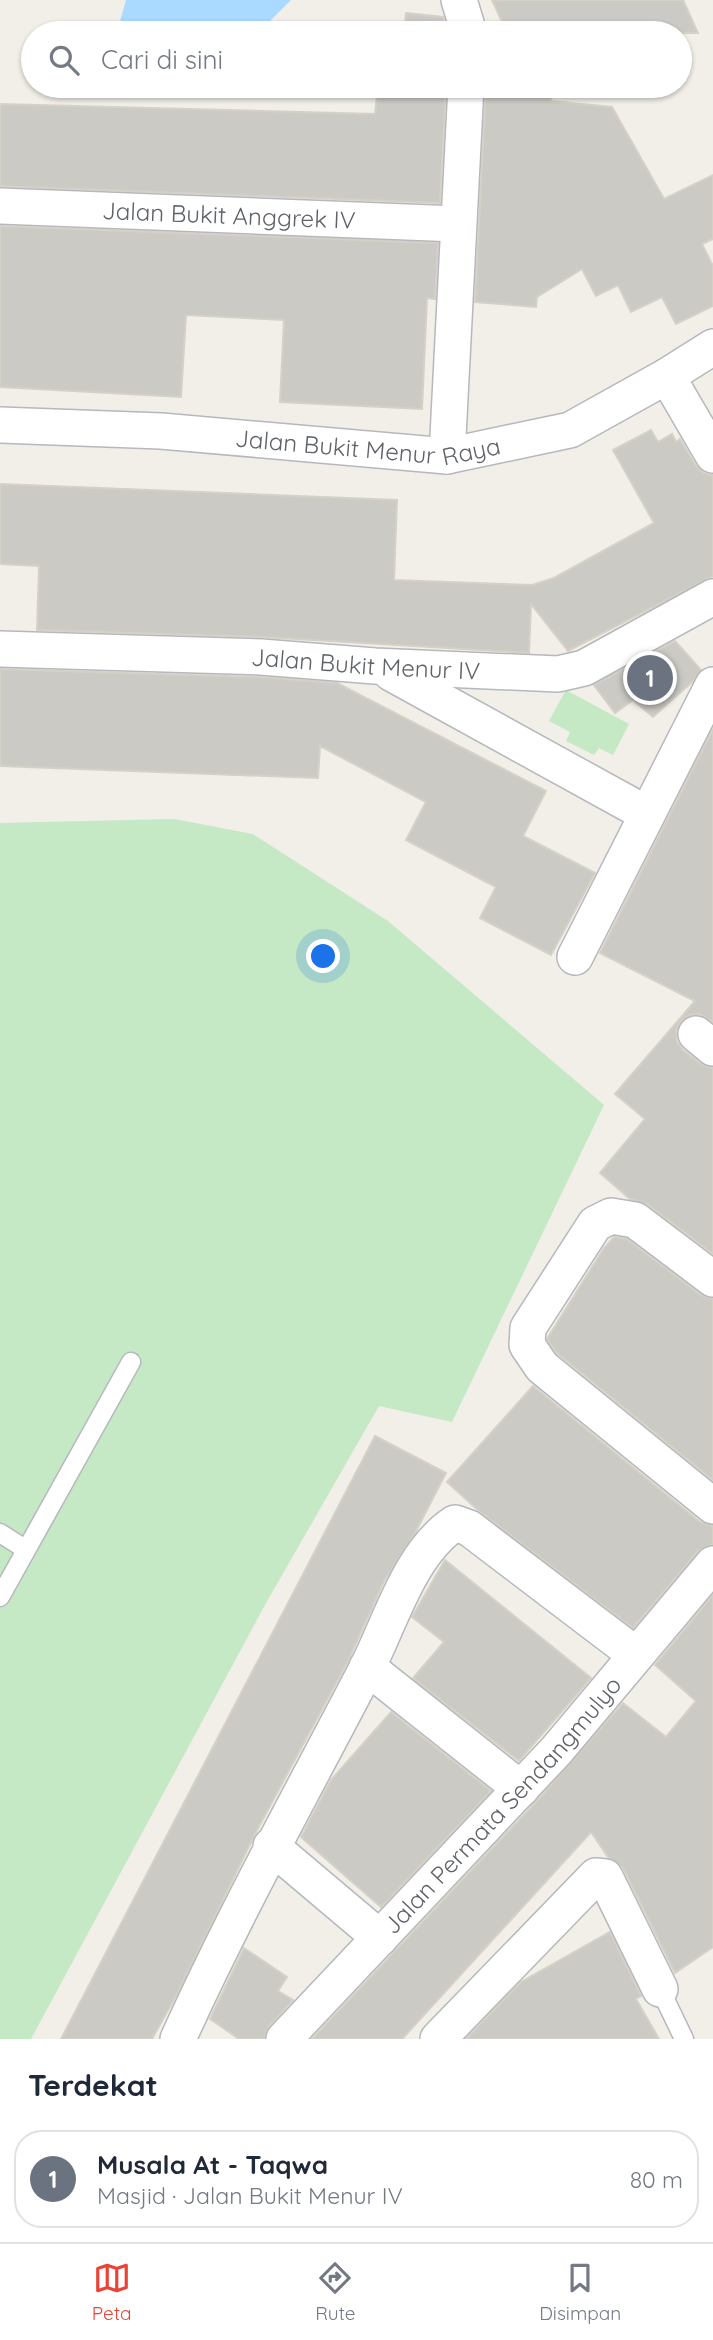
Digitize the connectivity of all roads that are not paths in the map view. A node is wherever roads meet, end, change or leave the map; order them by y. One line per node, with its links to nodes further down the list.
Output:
1 (459, 0): 2 (street)
2 (465, 21)
3 (465, 98): 5 (street)
4 (0, 206): 5 (street, Jalan Bukit Anggrek IV)
5 (458, 224): 10 (street)
6 (713, 347): 7 (street, Jalan Bukit Menur Raya)
7 (667, 376): 9 (street); 10 (street, Jalan Bukit Menur Raya)
8 (0, 425): 10 (street, Jalan Bukit Menur Raya)
9 (713, 455)
10 (447, 456)
11 (713, 597): 13 (street, Jalan Bukit Menur IV)
12 (0, 649): 13 (street, Jalan Bukit Menur IV)
13 (375, 666): 15 (street)
14 (713, 685): 15 (street)
15 (647, 814): 16 (street)
16 (575, 957)
17 (713, 1279): 19 (street)
18 (131, 1362): 21 (lane)
19 (713, 1506)
20 (0, 1532): 21 (lane)
21 (25, 1549): 23 (lane)
22 (713, 1564): 24 (street, Jalan Permata Sendangmulyo)
23 (0, 1597)
24 (636, 1655): 25 (street); 26 (street, Jalan Permata Sendangmulyo)
25 (367, 1667): 26 (street); 27 (street)
26 (521, 1789): 28 (street, Jalan Permata Sendangmulyo)
27 (271, 1846): 28 (street); 30 (street)
28 (380, 1938): 31 (street, Jalan Permata Sendangmulyo)
29 (660, 1989): 32 (street); 33 (lane)
30 (178, 2039)
31 (284, 2039)
32 (438, 2039)
33 (684, 2039)

